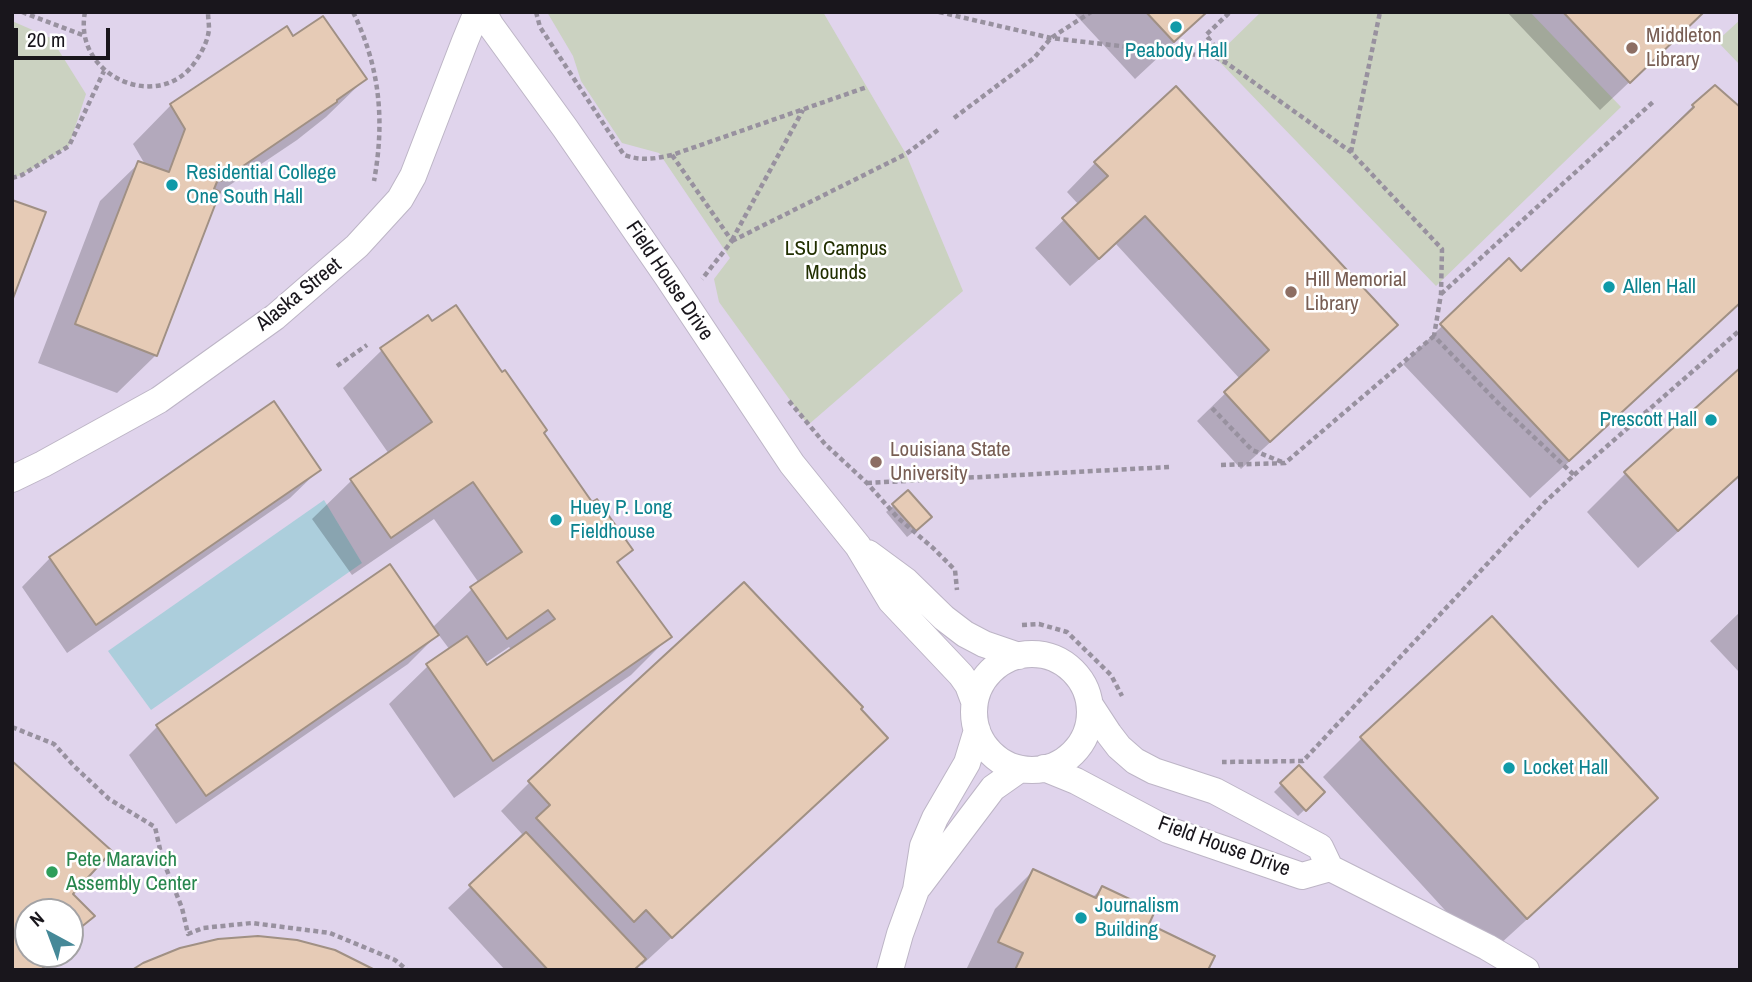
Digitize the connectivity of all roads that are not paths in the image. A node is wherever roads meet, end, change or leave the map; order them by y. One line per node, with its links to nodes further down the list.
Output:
1 (477, 12): 3 (street, Alaska Street)
2 (483, 12): 4 (street, Field House Drive)
3 (12, 478)
4 (858, 546): 5 (street, Field House Drive); 6 (street, Field House Drive)
5 (1019, 656): 6 (street); 7 (street)
6 (974, 701): 8 (street)
7 (1090, 705): 9 (street); 10 (street, Field House Drive)
8 (977, 730): 9 (street); 11 (street)
9 (1032, 769): 10 (street, Field House Drive); 11 (street)
10 (1330, 868): 13 (street, Field House Drive)
11 (916, 891): 12 (street)
12 (890, 970)
13 (1526, 970)

